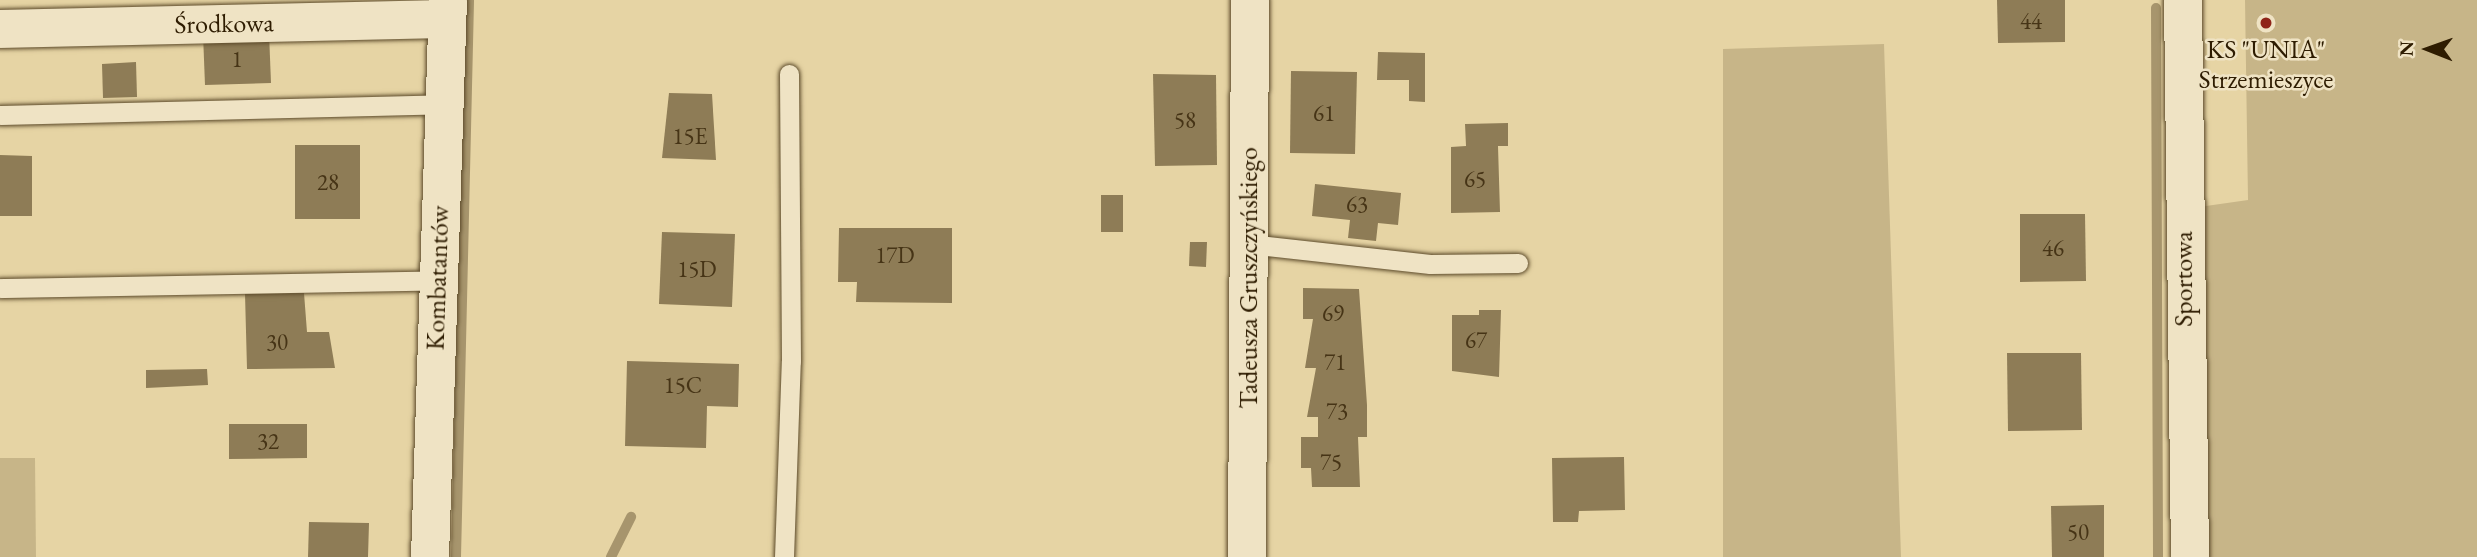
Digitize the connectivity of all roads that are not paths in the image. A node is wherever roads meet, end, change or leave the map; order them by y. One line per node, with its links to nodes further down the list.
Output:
1 (1250, 0): 8 (street, Tadeusza Gruszczyńskiego)
2 (2183, 0): 15 (street, Sportowa)
3 (448, 10): 4 (street, Środkowa); 6 (street, Kombatantów)
4 (0, 29)
5 (789, 75): 13 (lane)
6 (444, 104): 7 (lane); 10 (street, Kombatantów)
7 (0, 115)
8 (1249, 244): 9 (lane); 14 (street, Tadeusza Gruszczyńskiego)
9 (1518, 263)
10 (438, 280): 11 (lane); 12 (street, Kombatantów)
11 (0, 288)
12 (430, 557)
13 (784, 557)
14 (1247, 557)
15 (2190, 557)

